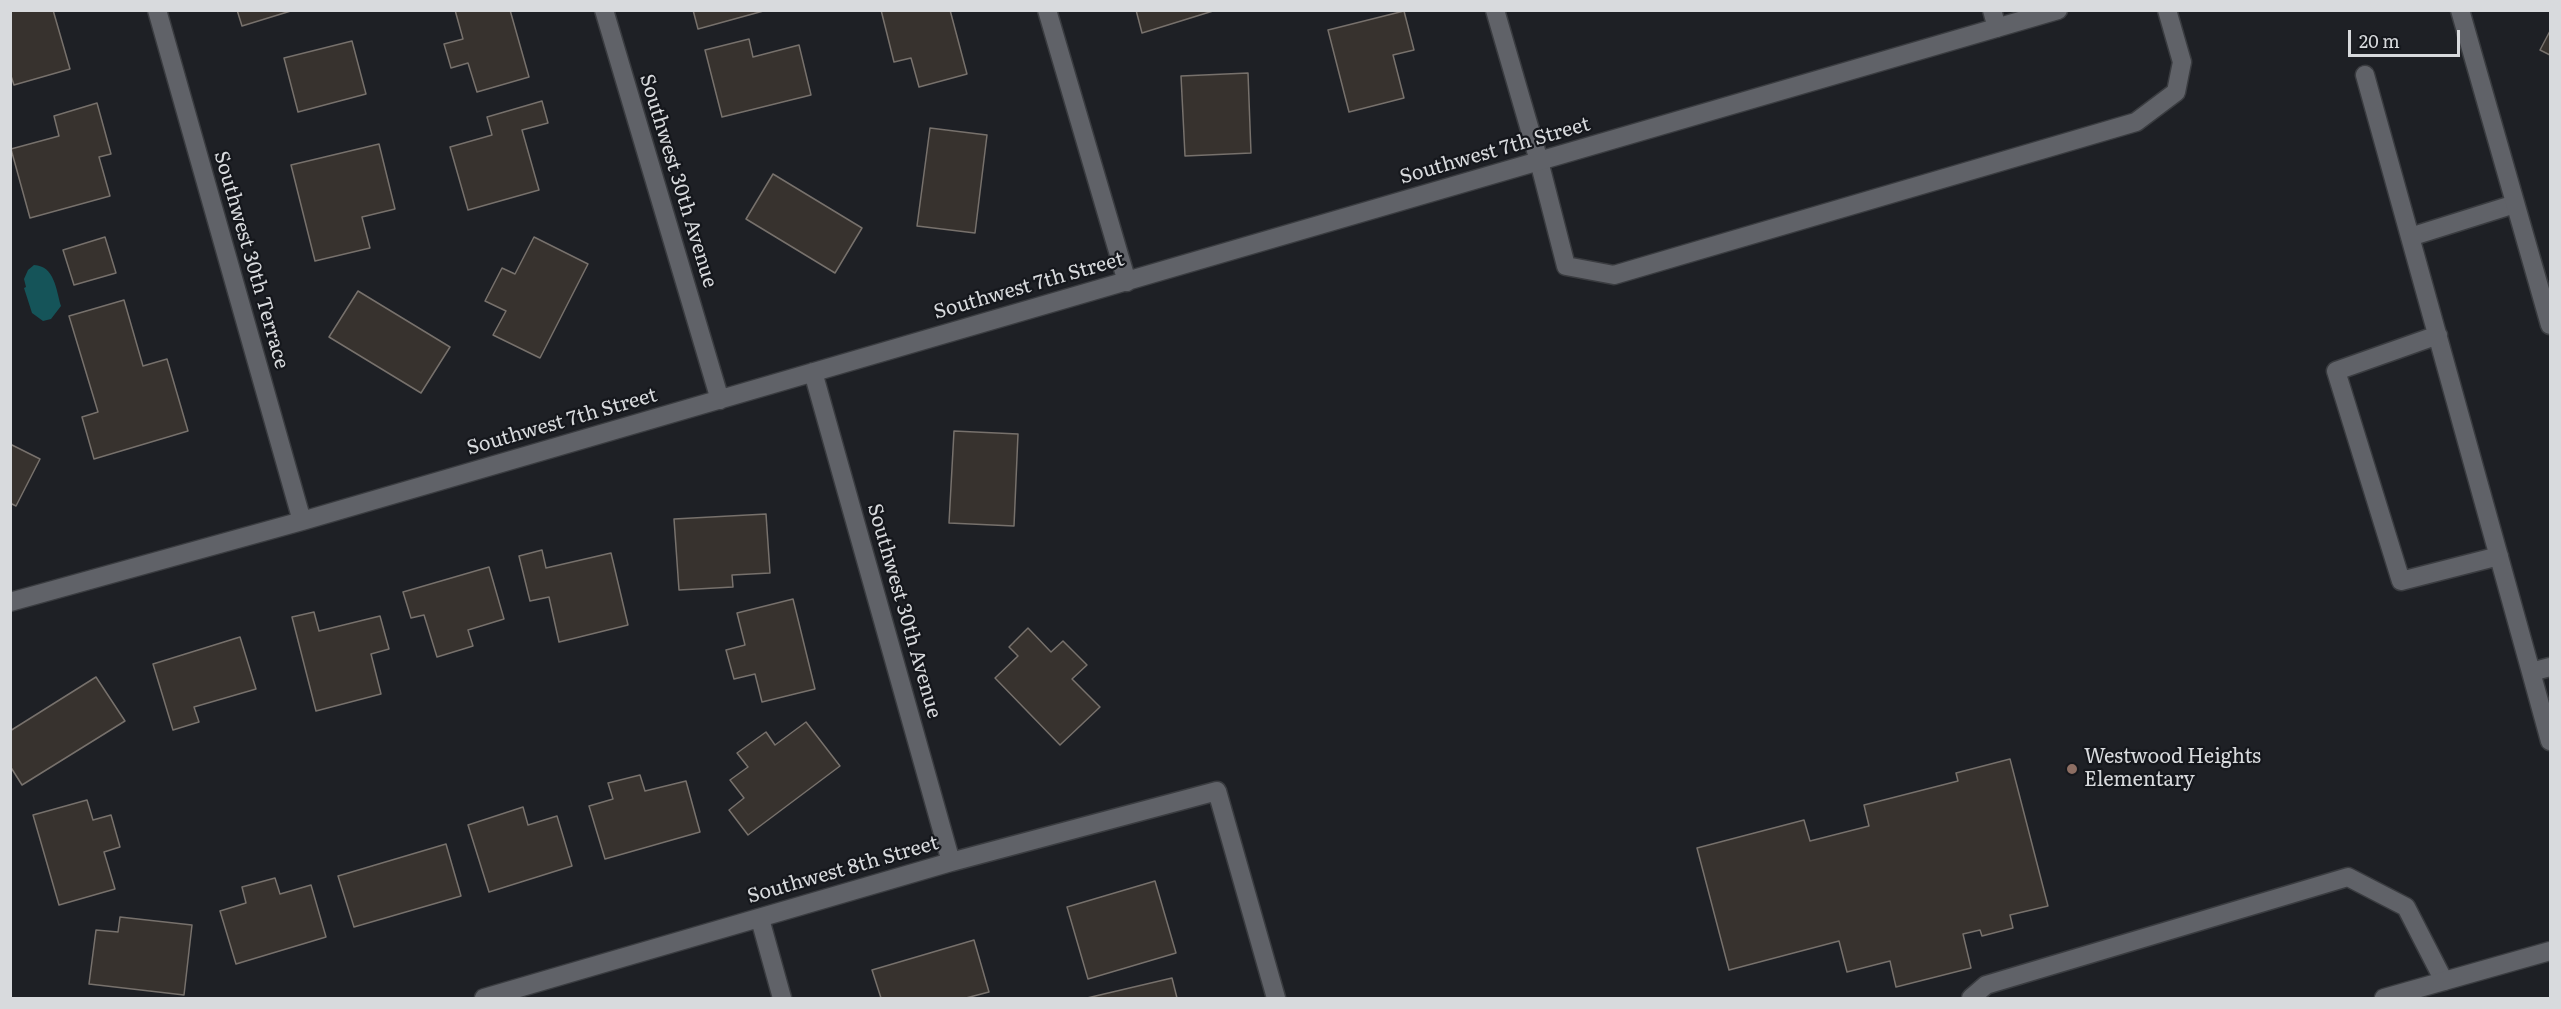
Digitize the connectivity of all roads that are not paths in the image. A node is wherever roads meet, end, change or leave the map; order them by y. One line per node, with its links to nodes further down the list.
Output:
1 (157, 10): 19 (street, Southwest 30th Terrace)
2 (604, 10): 18 (street, Southwest 30th Avenue)
3 (1047, 10): 14 (street)
4 (1495, 10): 11 (street)
5 (1992, 10): 9 (street)
6 (2058, 10): 9 (street, Southwest 7th Street)
7 (2167, 10): 11 (street)
8 (2460, 10): 12 (street)
9 (1997, 28): 11 (street, Southwest 7th Street)
10 (2366, 75): 13 (street)
11 (1539, 161): 14 (street, Southwest 7th Street)
12 (2515, 204): 13 (street); 15 (street)
13 (2410, 237): 16 (street)
14 (1127, 282): 17 (street, Southwest 7th Street)
15 (2550, 325)
16 (2438, 335): 20 (street); 20 (street)
17 (813, 372): 18 (street, Southwest 7th Street); 25 (street, Southwest 30th Avenue)
18 (720, 400): 19 (street, Southwest 7th Street)
19 (303, 521): 21 (street, Southwest 7th Street)
20 (2499, 556): 23 (street)
21 (10, 602)
22 (2550, 667): 23 (street)
23 (2531, 672): 24 (street)
24 (2550, 741)
25 (951, 862): 26 (street, Southwest 8th Street); 31 (street, Southwest 8th Street)
26 (760, 919): 29 (street, Southwest 8th Street); 30 (street)
27 (2550, 951): 28 (street)
28 (2444, 981): 32 (street); 33 (street)
29 (484, 999)
30 (782, 999)
31 (1276, 999)
32 (1971, 999)
33 (2384, 999)

